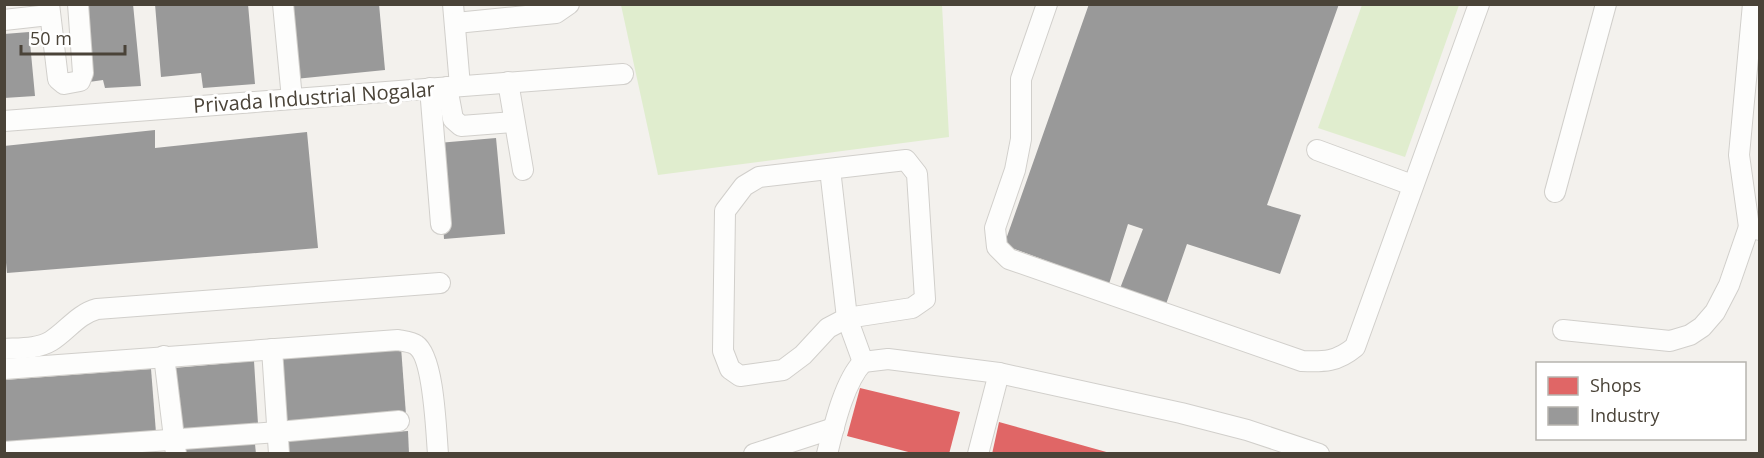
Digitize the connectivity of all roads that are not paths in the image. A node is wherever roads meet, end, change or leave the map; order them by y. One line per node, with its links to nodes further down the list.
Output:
1 (78, 4): 8 (lane)
2 (283, 4): 14 (lane)
3 (569, 4): 9 (lane)
4 (1047, 4): 20 (lane)
5 (1479, 4): 20 (lane)
6 (1606, 4): 21 (lane)
7 (1754, 4): 23 (lane)
8 (49, 10): 10 (lane)
9 (454, 14): 13 (lane)
10 (4, 20)
11 (623, 74): 12 (lane, Privada Industrial Nogalar)
12 (508, 82): 13 (lane, Privada Industrial Nogalar); 16 (lane)
13 (446, 87): 14 (lane, Privada Industrial Nogalar); 16 (lane); 22 (lane)
14 (292, 99): 15 (lane, Privada Industrial Nogalar)
15 (4, 121)
16 (514, 122): 19 (lane)
17 (1317, 150): 20 (lane)
18 (830, 169): 25 (lane); 25 (lane); 25 (lane)
19 (523, 170)
20 (1412, 185)
21 (1555, 192)
22 (441, 224)
23 (1754, 229): 26 (lane)
24 (440, 283): 27 (lane)
25 (847, 318): 30 (lane)
26 (1563, 330)
27 (4, 349)
28 (272, 349): 29 (lane); 35 (lane); 39 (lane)
29 (164, 356): 31 (lane); 36 (lane)
30 (863, 362): 32 (lane); 34 (lane)
31 (4, 369)
32 (999, 373): 42 (lane); 43 (lane)
33 (399, 421): 35 (lane)
34 (834, 428): 40 (lane); 41 (lane)
35 (278, 432): 36 (lane); 38 (lane)
36 (175, 446): 37 (lane)
37 (4, 452)
38 (279, 453)
39 (438, 453)
40 (754, 453)
41 (828, 453)
42 (978, 453)
43 (1319, 453)

